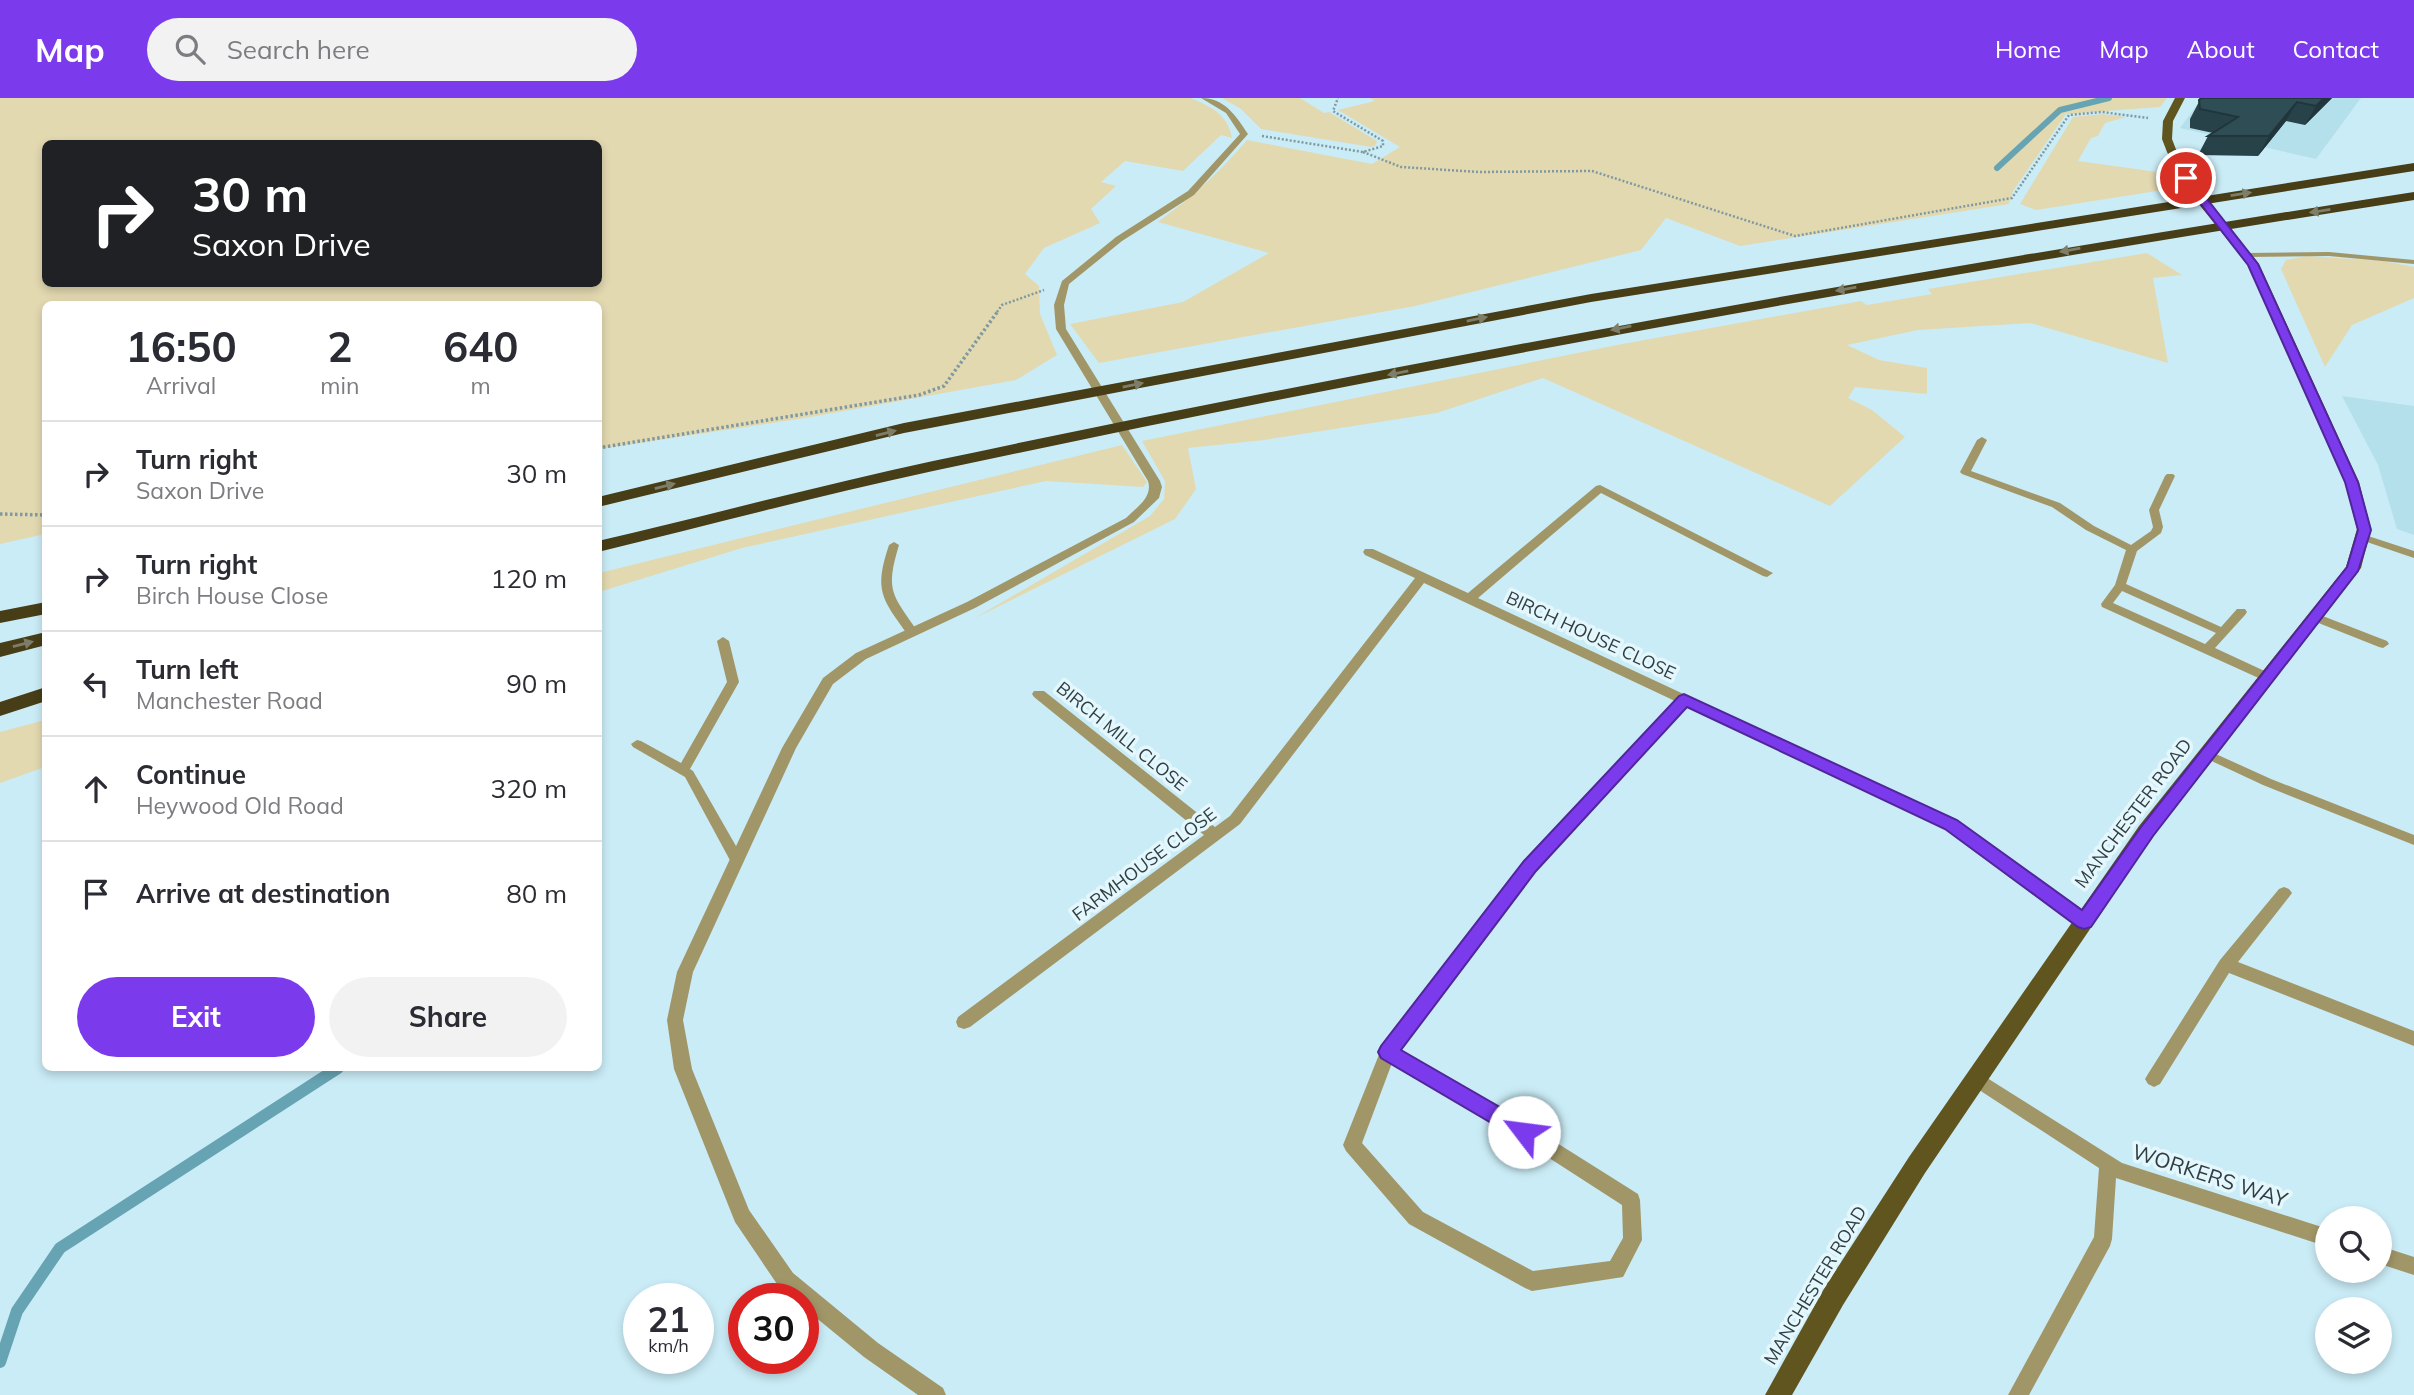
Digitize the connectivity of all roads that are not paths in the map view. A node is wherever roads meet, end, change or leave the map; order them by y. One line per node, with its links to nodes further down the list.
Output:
1 (1205, 98): 24 (street)
2 (2180, 98): 5 (main road, MANCHESTER ROAD)
3 (2414, 167): 9 (highway, one-way to 3)
4 (2414, 196): 12 (highway, one-way to 12)
5 (2247, 255): 6 (lane); 10 (main road, MANCHESTER ROAD)
6 (2414, 262)
7 (1982, 440): 13 (lane)
8 (2169, 476): 13 (lane)
9 (602, 501)
10 (2362, 537): 15 (lane); 23 (main road, MANCHESTER ROAD)
11 (894, 545): 24 (lane)
12 (602, 546)
13 (2132, 549): 18 (lane)
14 (1369, 552): 17 (street, BIRCH HOUSE CLOSE)
15 (2414, 555)
16 (1767, 573): 19 (street)
17 (1422, 577): 19 (street, BIRCH HOUSE CLOSE); 41 (street, FARMHOUSE CLOSE)
18 (2120, 586): 25 (lane); 29 (lane)
19 (1469, 599): 36 (street, BIRCH HOUSE CLOSE)
20 (42, 609): 22 (highway)
21 (2241, 612): 25 (lane)
22 (0, 617)
23 (2315, 617): 28 (lane); 31 (main road, MANCHESTER ROAD)
24 (912, 632): 43 (street)
25 (2223, 632): 29 (lane)
26 (42, 639): 30 (highway, one-way to 26)
27 (723, 641): 40 (lane)
28 (2383, 644)
29 (2207, 649): 31 (lane)
30 (0, 650)
31 (2267, 677): 39 (main road, MANCHESTER ROAD)
32 (42, 684): 34 (highway)
33 (1039, 694): 41 (street, BIRCH MILL CLOSE)
34 (0, 695)
35 (42, 695): 37 (highway)
36 (1684, 700): 45 (street, BIRCH HOUSE CLOSE); 49 (street)
37 (0, 709)
38 (637, 744): 40 (lane)
39 (2207, 754): 42 (lane); 45 (main road, MANCHESTER ROAD)
40 (683, 770): 43 (lane)
41 (1215, 835): 47 (street, FARMHOUSE CLOSE)
42 (2414, 840)
43 (737, 860): 56 (street)
44 (2284, 893): 46 (street)
45 (2084, 922): 50 (main road, MANCHESTER ROAD)
46 (2226, 965): 48 (street); 51 (street)
47 (964, 1021)
48 (2414, 1039)
49 (1388, 1052): 49 (street)
50 (1976, 1079): 52 (street, WORKERS WAY); 57 (main road, MANCHESTER ROAD)
51 (2154, 1079)
52 (2108, 1164): 53 (street, WORKERS WAY); 58 (street)
53 (2315, 1234)
54 (2392, 1259): 55 (street)
55 (2414, 1266)
56 (936, 1395)
57 (1778, 1395)
58 (2018, 1395)

